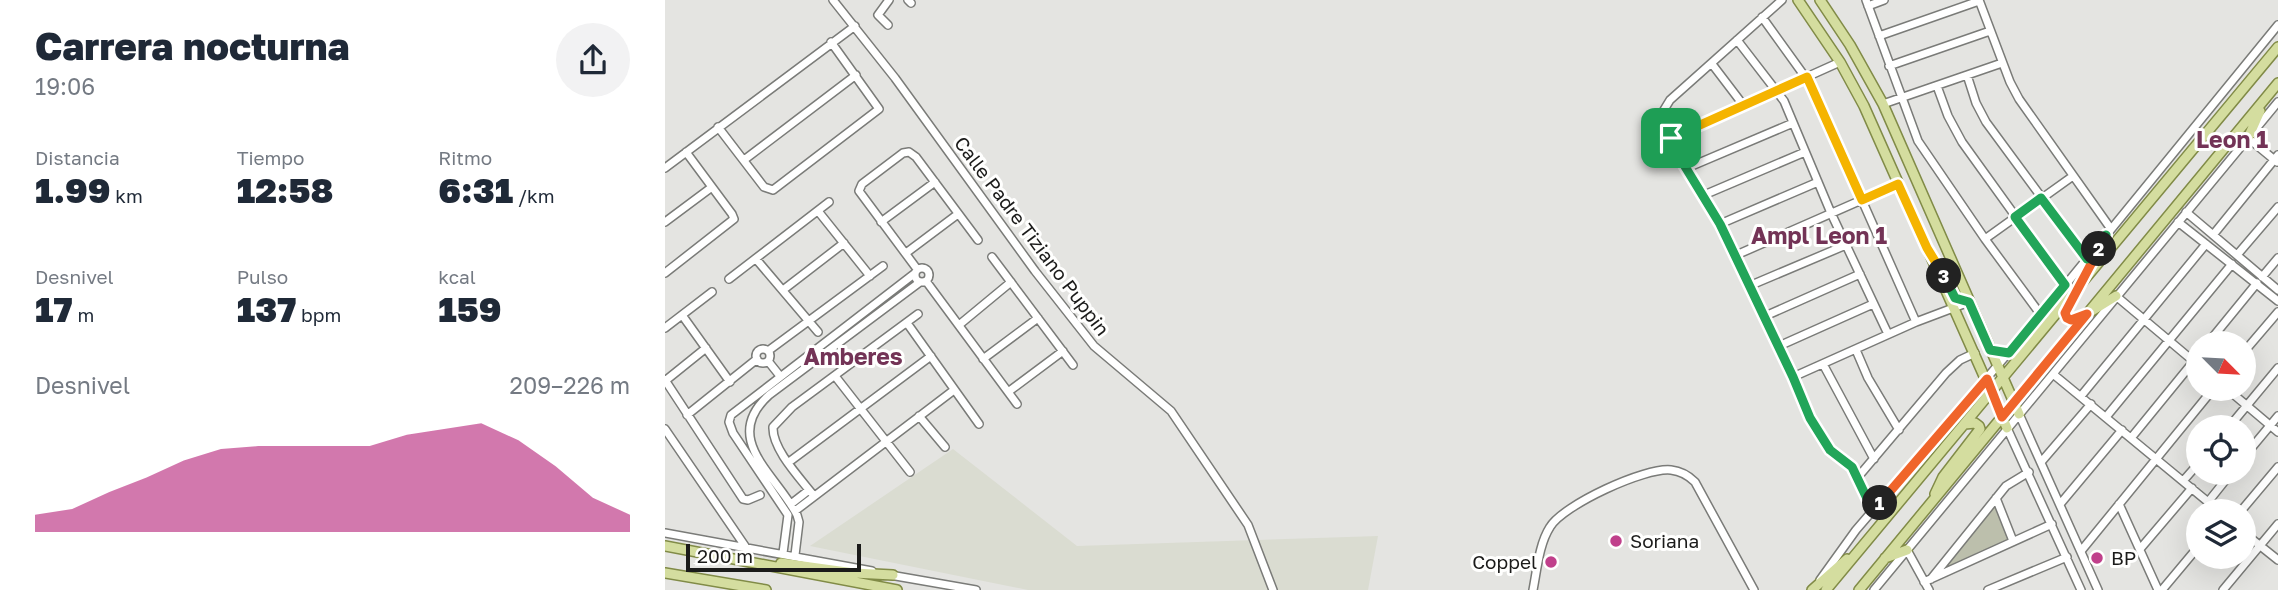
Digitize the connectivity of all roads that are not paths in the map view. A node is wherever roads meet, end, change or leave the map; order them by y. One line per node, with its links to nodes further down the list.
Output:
1 (833, 0): 12 (street, Calle Padre Tiziano Puppin)
2 (889, 0): 10 (street)
3 (1782, 0): 9 (street)
4 (1798, 0): 18 (main road)
5 (1820, 0): 31 (main road)
6 (1884, 0): 8 (street)
7 (1979, 0): 13 (street); 14 (street)
8 (1867, 3): 14 (street)
9 (1762, 17): 15 (street); 24 (street)
10 (888, 25)
11 (2278, 25): 62 (street)
12 (855, 26): 16 (street); 234 (street, Calle Padre Tiziano Puppin)
13 (1990, 31): 19 (street); 21 (street)
14 (1879, 36): 21 (street)
15 (1737, 40): 20 (street); 27 (street)
16 (831, 42): 22 (street); 34 (street)
17 (2278, 47): 80 (main road)
18 (1840, 62): 24 (street); 46 (main road)
19 (2002, 63): 23 (street); 43 (street)
20 (1712, 64): 32 (street); 35 (street)
21 (1889, 66): 29 (street)
22 (856, 75): 40 (street); 40 (street)
23 (1966, 75): 26 (street); 49 (street)
24 (1807, 77): 27 (street); 50 (street)
25 (2278, 83): 28 (main road)
26 (1937, 86): 29 (street); 57 (street)
27 (1778, 91): 32 (street); 33 (street)
28 (2266, 98): 36 (main road); 102 (main road)
29 (1901, 99): 31 (street); 64 (street)
30 (2278, 102): 36 (street)
31 (1883, 104): 97 (main road)
32 (1744, 106): 35 (street)
33 (1793, 122): 38 (street); 42 (street)
34 (718, 127): 37 (street); 40 (street)
35 (1671, 138): 42 (street)
36 (2248, 138): 39 (street); 54 (street)
37 (686, 152): 41 (street); 47 (street)
38 (1805, 152): 45 (street); 48 (street)
39 (2277, 159): 63 (street)
40 (744, 160)
41 (665, 168)
42 (1687, 168): 48 (street)
43 (2073, 176): 49 (street); 62 (street)
44 (935, 182): 56 (street); 59 (street); 59 (street)
45 (1818, 182): 55 (street); 61 (street)
46 (1898, 184): 50 (street); 69 (main road)
47 (712, 187): 58 (street); 81 (street)
48 (1704, 195): 61 (street)
49 (2041, 198): 57 (street); 76 (street)
50 (1862, 200): 55 (street); 109 (street)
51 (829, 202): 53 (street)
52 (2278, 207): 71 (street)
53 (818, 211): 66 (street); 75 (street)
54 (2186, 212): 60 (street); 63 (street)
55 (1831, 213): 68 (street); 72 (street)
56 (958, 214): 65 (street); 70 (street)
57 (2015, 217): 64 (street); 88 (street)
58 (665, 222)
59 (881, 222): 70 (street)
60 (2178, 222): 67 (street); 94 (street)
61 (1720, 224): 72 (street)
62 (2108, 232): 76 (street); 80 (main road)
63 (2213, 235): 71 (street)
64 (1985, 239): 104 (street)
65 (978, 240)
66 (844, 243): 83 (street); 90 (street)
67 (2206, 244): 77 (street); 107 (street)
68 (1846, 245): 82 (street); 89 (street)
69 (1927, 248): 97 (main road); 99 (main road)
70 (906, 253): 79 (street)
71 (2237, 255): 85 (street)
72 (1734, 256): 89 (street)
73 (992, 257): 87 (street)
74 (2278, 258): 85 (street)
75 (756, 259): 84 (street); 90 (street)
76 (2087, 259): 88 (street)
77 (2232, 264): 85 (street); 117 (street)
78 (883, 266): 83 (street)
79 (916, 272): 86 (street); 86 (street); 91 (street)
80 (2088, 272): 102 (main road); 142 (main road)
81 (665, 273)
82 (1860, 274): 98 (street); 105 (street)
83 (870, 276): 108 (street)
84 (729, 279)
85 (2259, 280): 92 (street); 96 (street); 113 (street)
86 (923, 282): 95 (street); 111 (street)
87 (1011, 282): 106 (street); 111 (street)
88 (2065, 285): 104 (street)
89 (1749, 286): 105 (street)
90 (783, 290): 108 (street)
91 (895, 290): 95 (street); 118 (street)
92 (2278, 290)
93 (712, 292): 103 (street)
94 (2116, 296): 102 (main road); 107 (street); 137 (street)
95 (901, 297): 124 (street)
96 (2278, 300)
97 (1969, 302): 99 (street); 121 (main road)
98 (1873, 304): 115 (street); 119 (street)
99 (1953, 306): 109 (street); 121 (main road); 126 (main road)
100 (2278, 313): 116 (street)
101 (918, 314): 110 (street)
102 (2087, 314): 152 (main road)
103 (682, 315): 112 (street); 120 (street)
104 (2041, 315): 127 (street)
105 (1763, 317): 119 (street)
106 (1038, 318): 125 (street); 131 (street)
107 (2143, 320): 117 (street); 149 (street)
108 (809, 322): 114 (street); 123 (street)
109 (1916, 322): 115 (street)
110 (907, 323): 129 (street); 140 (street)
111 (959, 325): 131 (street)
112 (665, 328)
113 (2218, 331)
114 (818, 332)
115 (1888, 334): 122 (street)
116 (2256, 338)
117 (2168, 341): 128 (street); 164 (street)
118 (824, 343): 124 (street); 139 (street)
119 (1779, 346): 141 (street)
120 (706, 348): 144 (street); 145 (street)
121 (1989, 348): 127 (main road); 135 (main road)
122 (1856, 350): 133 (street); 173 (street)
123 (768, 351): 130 (street); 132 (street)
124 (829, 351): 165 (street)
125 (1063, 351): 134 (street); 148 (street)
126 (1975, 353): 143 (main road); 173 (street)
127 (2009, 353): 135 (street)
128 (2186, 354)
129 (931, 356): 146 (street); 156 (street)
130 (757, 359): 132 (street); 145 (street)
131 (983, 359): 148 (street)
132 (768, 361): 139 (street)
133 (1823, 364): 141 (street); 182 (street)
134 (1073, 366)
135 (1997, 367): 142 (main road); 143 (street)
136 (2278, 368): 155 (street)
137 (2053, 373): 149 (street); 158 (street)
138 (2186, 373): 176 (street)
139 (780, 376): 157 (street)
140 (835, 376): 156 (street); 185 (street)
141 (1793, 377): 189 (street)
142 (2003, 378): 147 (main road); 152 (main road)
143 (1987, 379): 147 (main road); 204 (street)
144 (665, 381): 159 (street)
145 (730, 382): 159 (street)
146 (954, 390): 161 (street); 166 (street)
147 (1992, 391): 163 (main road); 167 (main road)
148 (1008, 392): 153 (street)
149 (2081, 396): 154 (street)
150 (2203, 401): 183 (street)
151 (2240, 401): 155 (street)
152 (2014, 403): 158 (main road); 163 (main road)
153 (1017, 404)
154 (2091, 404): 164 (street); 184 (street)
155 (2246, 406): 160 (street); 168 (street)
156 (860, 409): 177 (street); 185 (street)
157 (733, 412): 165 (street); 171 (street)
158 (2019, 414): 169 (street); 184 (street)
159 (687, 415): 195 (street)
160 (2239, 415)
161 (919, 416): 177 (street); 179 (street)
162 (2278, 416): 168 (street)
163 (2002, 417): 169 (main road); 197 (main road)
164 (2106, 417): 174 (street)
165 (751, 418): 172 (street)
166 (979, 424)
167 (1965, 424): 197 (main road); 218 (main road)
168 (2270, 426): 175 (street); 178 (street)
169 (2007, 428): 180 (street); 181 (street)
170 (665, 429): 205 (street)
171 (731, 429): 172 (street); 219 (street)
172 (749, 429): 203 (street)
173 (1899, 430): 182 (street)
174 (2122, 430): 176 (street); 201 (street)
175 (2278, 432)
176 (2131, 438): 183 (street)
177 (885, 442): 187 (street); 194 (street)
178 (2256, 443)
179 (945, 447)
180 (2017, 448): 181 (street); 188 (street)
181 (1987, 451): 216 (street)
182 (1874, 459): 189 (street)
183 (2156, 459): 191 (street); 202 (street)
184 (2042, 461): 201 (street)
185 (789, 462): 194 (street)
186 (2278, 467): 200 (street)
187 (910, 472)
188 (2029, 472): 196 (street); 206 (street)
189 (1858, 477): 204 (street)
190 (2186, 478): 191 (street)
191 (2183, 481): 193 (street)
192 (2222, 485): 199 (street)
193 (2192, 488): 198 (street); 215 (street)
194 (811, 493): 203 (street)
195 (760, 495)
196 (1996, 498): 209 (street); 228 (street)
197 (1934, 499): 223 (main road)
198 (2205, 499)
199 (2210, 499)
200 (2251, 499)
201 (2061, 503): 217 (street)
202 (2119, 504): 215 (street); 217 (street)
203 (793, 508): 220 (street)
204 (1873, 511): 229 (street)
205 (730, 524): 211 (street); 214 (street)
206 (2052, 524): 209 (street); 221 (street)
207 (2278, 524): 212 (street)
208 (665, 533): 211 (street)
209 (2013, 541): 228 (street)
210 (2256, 541): 212 (street)
211 (726, 543): 214 (street)
212 (2261, 545): 224 (street); 244 (street)
213 (665, 546): 222 (main road)
214 (745, 547): 219 (street)
215 (2140, 549): 243 (street)
216 (1907, 550): 223 (main road); 228 (street); 239 (street)
217 (2081, 551): 242 (street)
218 (1857, 552): 229 (main road); 237 (main road)
219 (783, 553): 220 (street)
220 (795, 555): 227 (street)
221 (2067, 557): 230 (street); 241 (street)
222 (734, 559): 227 (main road); 232 (main road)
223 (1883, 559): 238 (main road)
224 (2278, 560)
225 (2186, 561): 243 (street)
226 (665, 573): 231 (main road)
227 (893, 575): 233 (street)
228 (1928, 580): 240 (street)
229 (1814, 588)
230 (2078, 589)
231 (766, 590)
232 (897, 590)
233 (975, 590)
234 (1273, 590)
235 (1533, 590): 236 (street)
236 (1754, 590)
237 (1828, 590)
238 (1859, 590)
239 (1874, 590)
240 (1929, 590)
241 (1989, 590)
242 (2098, 590)
243 (2160, 590)
244 (2223, 590)

